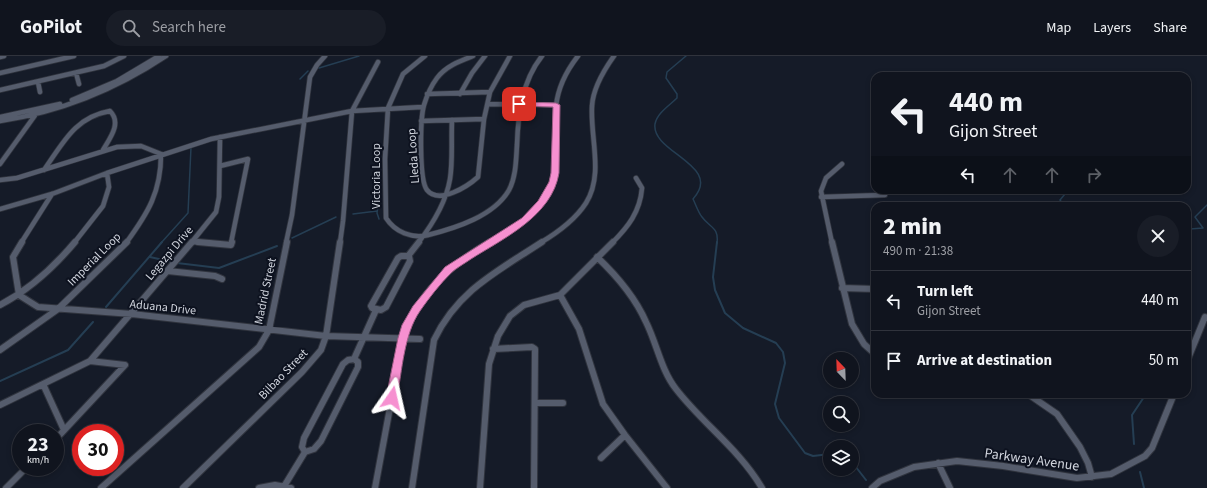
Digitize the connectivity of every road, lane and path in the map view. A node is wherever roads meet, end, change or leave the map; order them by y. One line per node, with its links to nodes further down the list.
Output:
1 (4, 56): 14 (street)
2 (74, 56): 16 (street)
3 (124, 56): 17 (street)
4 (159, 56): 31 (street)
5 (166, 56): 31 (street)
6 (325, 56): 34 (street, Madrid Street)
7 (425, 56): 29 (street, Victoria Loop)
8 (473, 56): 23 (street, Lleda Loop)
9 (485, 56): 24 (street)
10 (510, 56): 22 (street)
11 (542, 56): 26 (street, Victoria Loop)
12 (578, 56): 27 (street)
13 (614, 56): 99 (street)
14 (0, 57)
15 (378, 62): 30 (street)
16 (0, 72)
17 (76, 73): 18 (street); 19 (street)
18 (38, 82): 20 (street); 21 (street)
19 (79, 84)
20 (0, 90)
21 (40, 92)
22 (490, 92): 24 (street); 25 (street)
23 (427, 94): 24 (street); 28 (street, Lleda Loop)
24 (460, 94)
25 (488, 104): 26 (street); 33 (street)
26 (519, 104): 27 (street); 53 (street, Victoria Loop)
27 (556, 105): 71 (street)
28 (422, 107): 29 (street); 37 (street, Lleda Loop)
29 (388, 108): 30 (street); 53 (street, Victoria Loop)
30 (352, 111): 34 (street); 69 (street, Bilbao Street)
31 (36, 112): 32 (street); 36 (street); 41 (street)
32 (0, 117)
33 (484, 119): 35 (street); 49 (street)
34 (305, 120): 38 (street); 68 (street, Madrid Street)
35 (452, 120): 37 (street); 49 (street)
36 (0, 121)
37 (421, 121): 49 (street, Lleda Loop)
38 (220, 137): 40 (street); 43 (street, Legazpi Drive)
39 (103, 150): 40 (street); 44 (street); 44 (street)
40 (161, 154): 45 (street); 64 (street, Imperial Loop)
41 (0, 164)
42 (842, 164): 51 (street)
43 (220, 166): 54 (street, Legazpi Drive); 54 (street)
44 (44, 170): 47 (street)
45 (107, 173): 48 (street); 61 (street)
46 (636, 178): 56 (street)
47 (0, 180)
48 (52, 194): 52 (street); 61 (street)
49 (446, 194): 53 (street)
50 (885, 195): 51 (street)
51 (821, 197): 59 (street)
52 (0, 209)
53 (422, 236): 55 (street)
54 (193, 242): 57 (street, Legazpi Drive)
55 (408, 256): 65 (street); 65 (street)
56 (597, 257): 62 (street); 103 (street)
57 (168, 271): 58 (street); 66 (street, Legazpi Drive)
58 (222, 279)
59 (842, 288): 60 (street); 75 (street)
60 (871, 289)
61 (19, 295): 63 (street); 64 (street, Aduana Drive)
62 (560, 295): 73 (street); 87 (street)
63 (0, 306)
64 (58, 309): 66 (street, Aduana Drive); 74 (street, Imperial Loop)
65 (376, 310): 70 (street)
66 (132, 314): 68 (street, Aduana Drive); 78 (street, Legazpi Drive)
67 (1206, 317): 76 (street)
68 (269, 330): 69 (street, Aduana Drive); 95 (street, Madrid Street)
69 (326, 336): 70 (street, Aduana Drive); 96 (street, Bilbao Street)
70 (365, 337): 71 (street, Aduana Drive); 77 (street)
71 (403, 338): 72 (street, Aduana Drive); 98 (street)
72 (420, 339)
73 (493, 349): 82 (street); 100 (street)
74 (0, 350)
75 (871, 350)
76 (1191, 352)
77 (354, 359): 88 (street); 88 (street)
78 (90, 361): 79 (street, Legazpi Drive); 86 (street)
79 (44, 384): 84 (street, Legazpi Drive); 85 (street)
80 (1034, 398): 92 (street)
81 (1172, 398): 92 (street, Parkway Avenue)
82 (535, 403): 83 (street); 101 (street)
83 (564, 404)
84 (0, 405)
85 (61, 424)
86 (64, 430)
87 (625, 435): 89 (street); 102 (street)
88 (305, 452): 93 (street)
89 (600, 458)
90 (938, 463): 92 (street, Parkway Avenue); 104 (street, Parkway Avenue); 105 (street)
91 (18, 476): 94 (street)
92 (1092, 477)
93 (287, 487): 97 (street)
94 (6, 488)
95 (101, 488)
96 (183, 488)
97 (259, 488)
98 (375, 488)
99 (412, 488)
100 (480, 488)
101 (534, 488)
102 (667, 488)
103 (762, 488)
104 (872, 488)
105 (950, 488)

